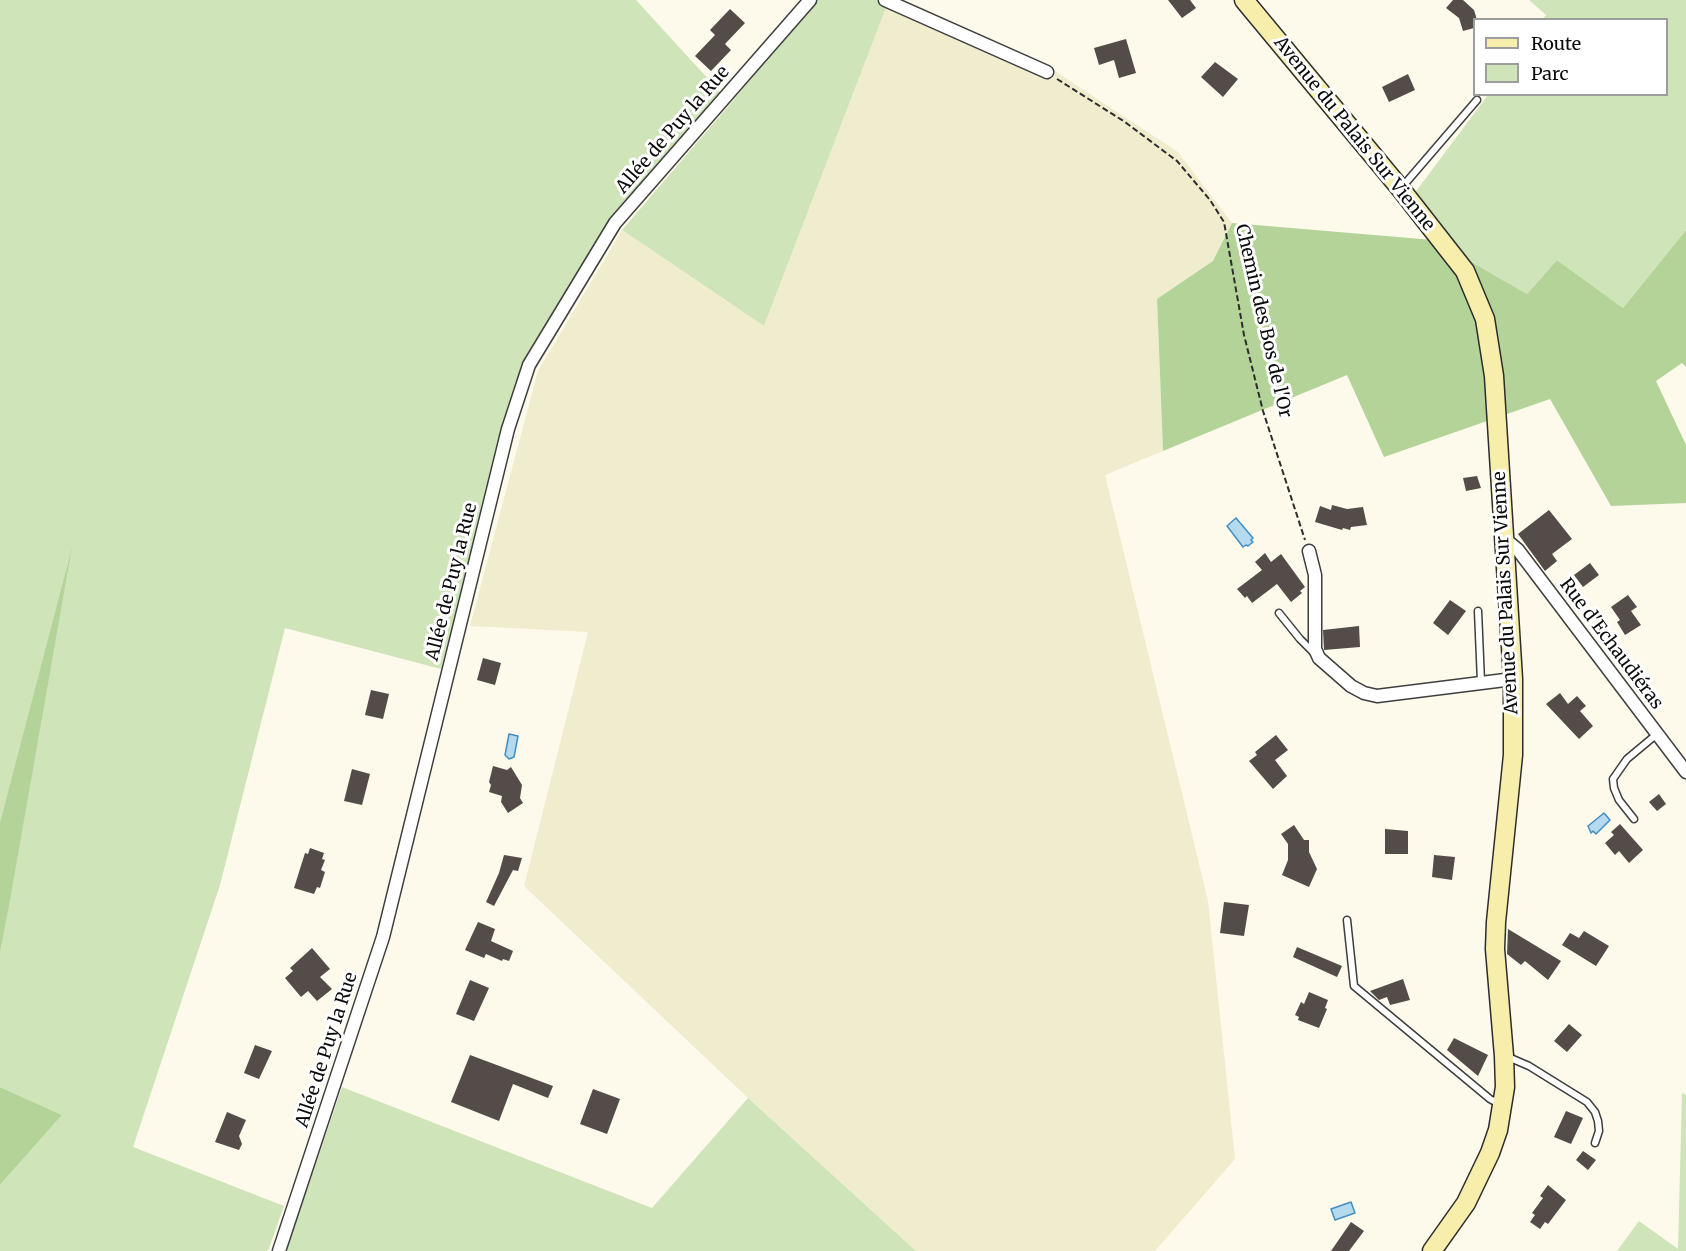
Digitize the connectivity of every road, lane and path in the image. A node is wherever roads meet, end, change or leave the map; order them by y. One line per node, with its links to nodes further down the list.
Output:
1 (810, 0): 21 (street, Allée de Puy la Rue)
2 (885, 0): 4 (street)
3 (1244, 0): 6 (main road, Avenue du Palais Sur Vienne)
4 (1047, 72): 8 (path, Chemin des Bos de l'Or)
5 (1477, 100): 6 (lane)
6 (1400, 188): 7 (main road, Avenue du Palais Sur Vienne)
7 (1504, 544): 12 (main road, Avenue du Palais Sur Vienne); 14 (street, Rue d'Echaudiéras)
8 (1309, 551): 11 (street)
9 (1478, 611): 13 (lane)
10 (1279, 613): 11 (lane)
11 (1319, 658): 13 (street)
12 (1513, 679): 13 (street); 18 (main road, Avenue du Palais Sur Vienne)
13 (1481, 681)
14 (1658, 734): 15 (street, Rue d'Echaudiéras); 16 (lane)
15 (1686, 772)
16 (1634, 819)
17 (1347, 920): 19 (lane)
18 (1504, 1056): 19 (main road, Avenue du Palais Sur Vienne); 20 (lane)
19 (1503, 1106): 22 (main road, Avenue du Palais Sur Vienne)
20 (1595, 1143)
21 (279, 1251)
22 (1432, 1251)

